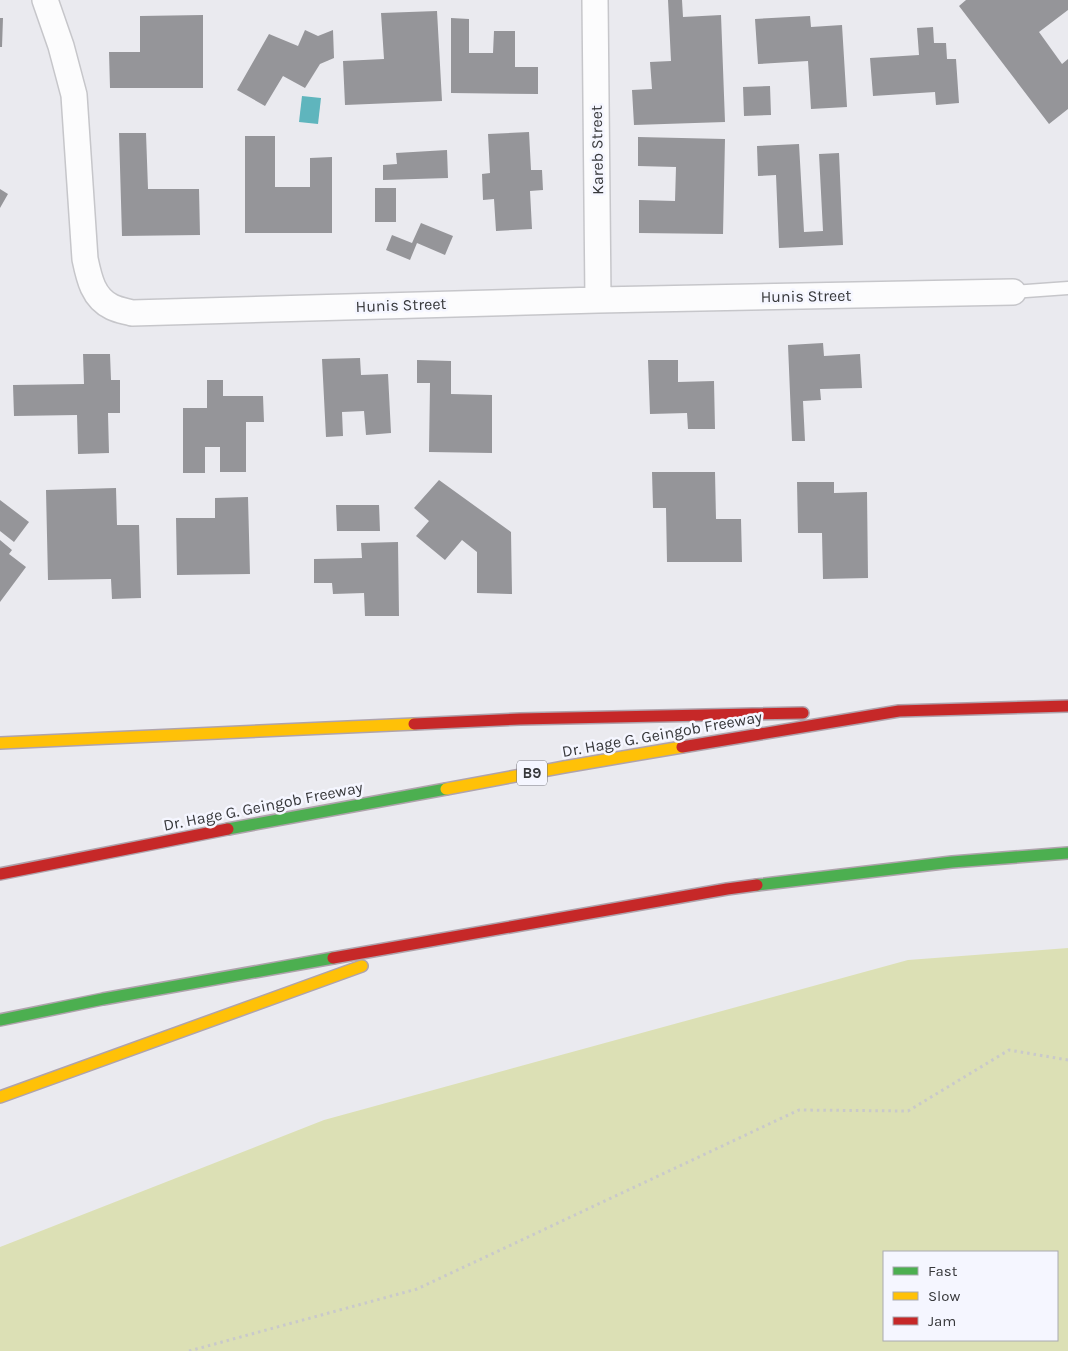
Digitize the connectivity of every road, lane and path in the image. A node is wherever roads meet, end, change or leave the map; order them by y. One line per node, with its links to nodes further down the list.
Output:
1 (45, 0): 5 (street, Hunis Street)
2 (595, 0): 5 (street, Kareb Street)
3 (1068, 288): 4 (lane)
4 (1013, 292): 5 (street, Hunis Street)
5 (598, 300)
6 (1068, 706): 7 (highway, Dr. Hage G. Geingob Freeway / B9)
7 (899, 711): 8 (highway); 10 (highway, Dr. Hage G. Geingob Freeway / B9)
8 (0, 742)
9 (1068, 853): 11 (highway)
10 (0, 874)
11 (432, 941): 12 (highway); 14 (highway)
12 (0, 1020)
13 (1068, 1060): 15 (path)
14 (0, 1097)
15 (189, 1351)

